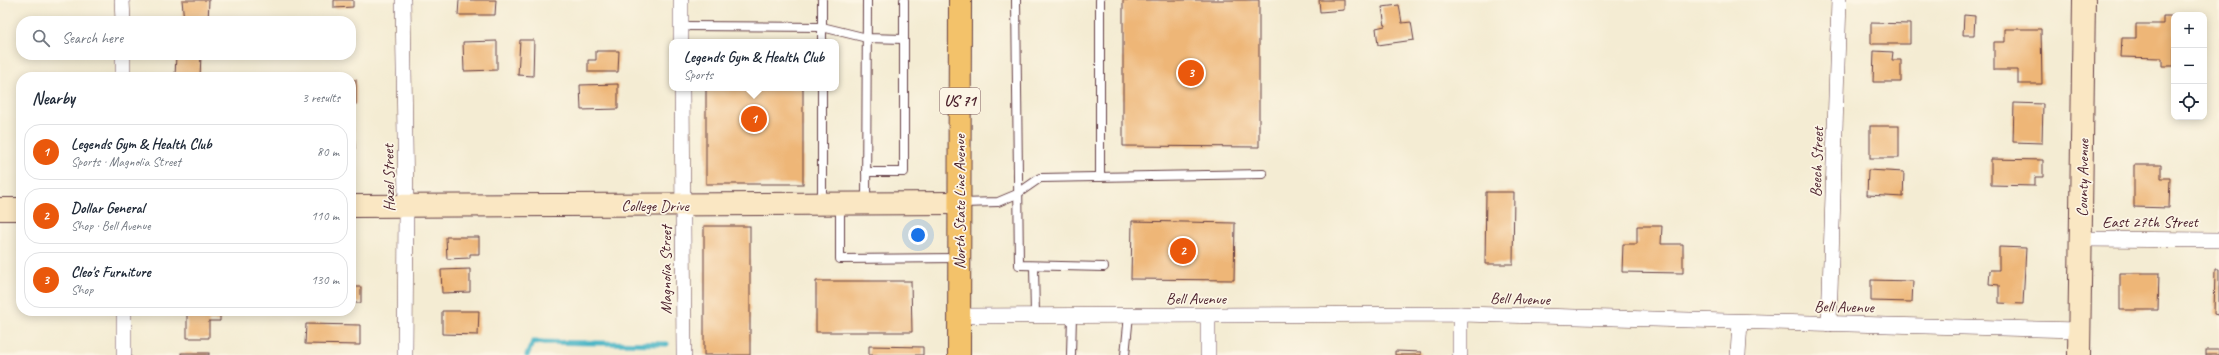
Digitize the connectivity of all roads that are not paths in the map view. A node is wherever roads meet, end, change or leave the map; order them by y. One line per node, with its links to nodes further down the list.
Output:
1 (122, 0): 12 (street)
2 (403, 0): 32 (street, Hazel Street)
3 (681, 0): 13 (street)
4 (822, 0): 14 (lane)
5 (867, 0): 15 (lane)
6 (904, 0): 18 (lane)
7 (960, 0): 27 (main road, North State Line Avenue / US 71)
8 (1016, 0): 26 (lane)
9 (1100, 0): 25 (lane)
10 (1839, 0): 48 (street, Beech Street)
11 (2084, 0): 35 (street, County Avenue)
12 (123, 16)
13 (681, 26): 14 (lane); 16 (street)
14 (822, 27): 15 (lane); 17 (lane)
15 (867, 38): 18 (lane); 23 (lane)
16 (682, 39)
17 (822, 39)
18 (904, 39): 23 (lane)
19 (123, 60): 20 (street)
20 (124, 72)
21 (682, 91): 30 (street, Magnolia Street)
22 (822, 91): 28 (lane)
23 (866, 172): 29 (lane)
24 (1263, 174): 25 (lane)
25 (1100, 177): 26 (lane)
26 (1017, 194): 27 (lane); 38 (lane)
27 (960, 203): 29 (street, College Drive); 37 (main road, North State Line Avenue / US 71)
28 (831, 204): 29 (street, College Drive); 30 (street, College Drive); 37 (lane)
29 (866, 204)
30 (683, 205): 32 (street, College Drive); 52 (street, Magnolia Street)
31 (356, 206): 32 (street, College Drive)
32 (406, 206): 51 (street, Hazel Street)
33 (0, 209): 34 (street)
34 (16, 209)
35 (2081, 239): 36 (street, East 27th Street); 49 (street, County Avenue)
36 (2219, 240)
37 (959, 258): 45 (main road, North State Line Avenue / US 71)
38 (1034, 266): 39 (lane); 41 (lane)
39 (1104, 267)
40 (1460, 314): 46 (street, Bell Avenue); 47 (street, Bell Avenue); 57 (street)
41 (1035, 315): 42 (street, Bell Avenue); 45 (street, Bell Avenue)
42 (1072, 315): 43 (street, Bell Avenue); 54 (lane)
43 (1129, 315): 46 (street, Bell Avenue); 55 (lane)
44 (124, 316): 50 (street)
45 (959, 316): 53 (main road, North State Line Avenue / US 71)
46 (1208, 316): 56 (street)
47 (1740, 322): 48 (street, Bell Avenue); 58 (street)
48 (1829, 324): 49 (street, Bell Avenue)
49 (2079, 330): 59 (street, County Avenue)
50 (124, 355)
51 (405, 355)
52 (684, 355)
53 (959, 355)
54 (1071, 355)
55 (1125, 355)
56 (1208, 355)
57 (1460, 355)
58 (1738, 355)
59 (2079, 355)

